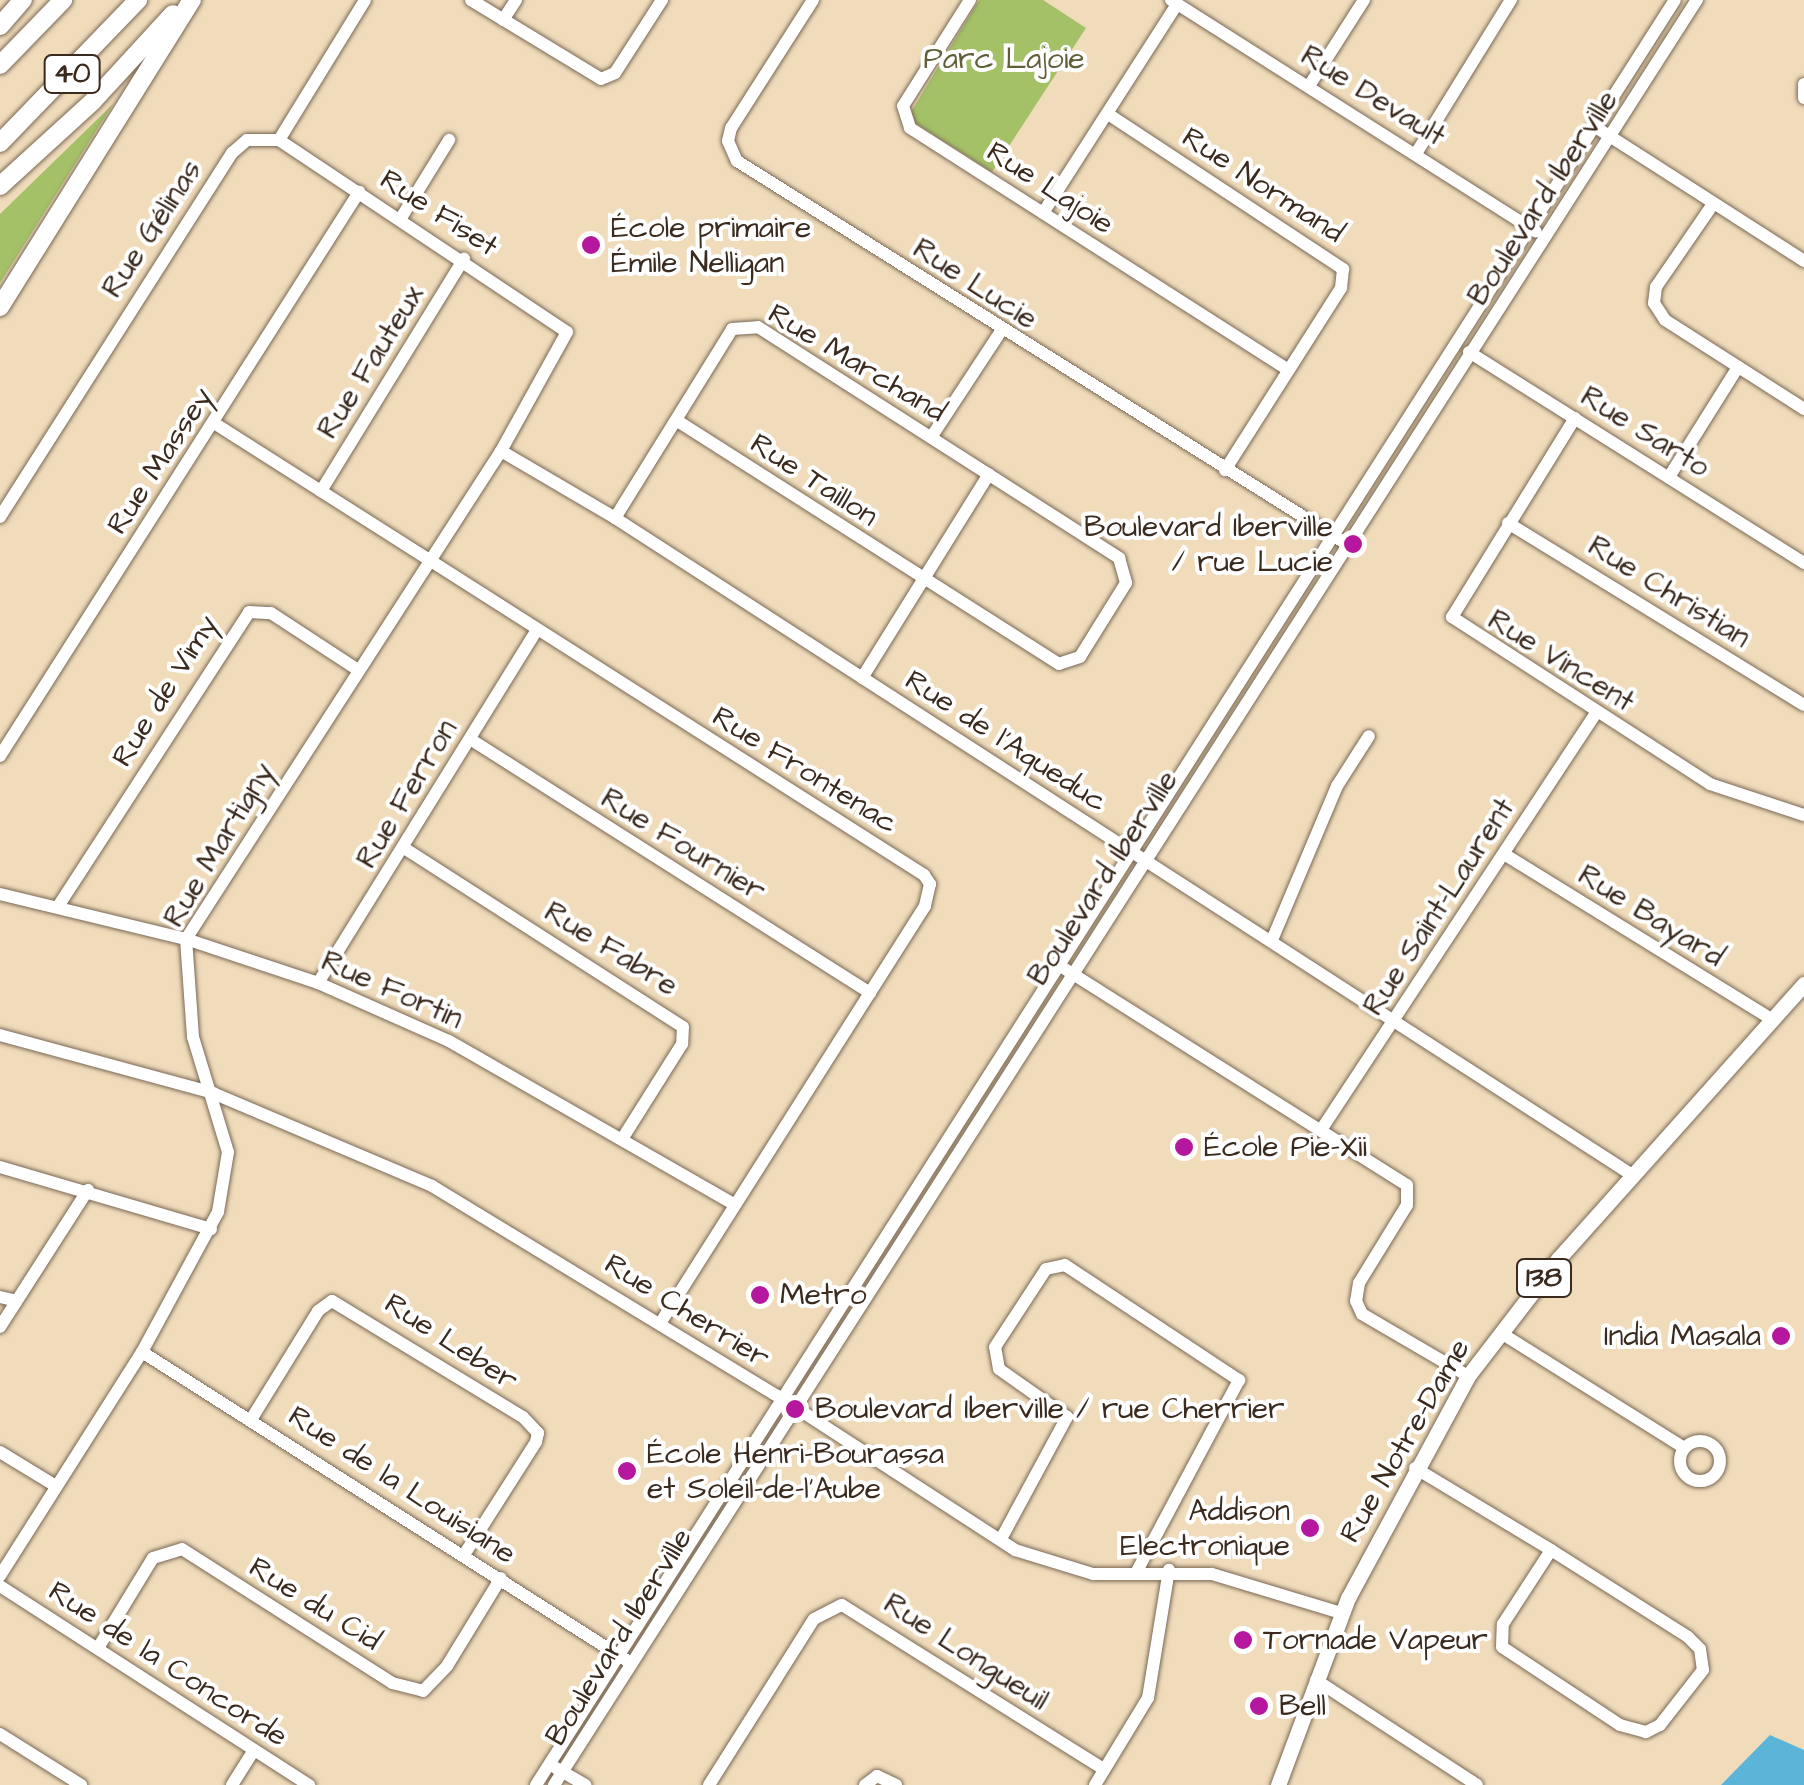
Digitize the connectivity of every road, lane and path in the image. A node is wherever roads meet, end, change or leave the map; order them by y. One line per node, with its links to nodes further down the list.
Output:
1 (22, 0): 18 (highway)
2 (63, 0): 19 (highway, 40)
3 (138, 0): 28 (highway, 40)
4 (184, 0): 30 (highway)
5 (192, 0): 39 (highway)
6 (364, 0): 26 (street)
7 (470, 0): 17 (street)
8 (516, 0): 17 (street)
9 (662, 0): 17 (street)
10 (813, 0): 40 (street, Rue Lucie)
11 (970, 0): 33 (street, Rue Lajoie)
12 (1364, 0): 21 (street)
13 (1510, 0): 29 (street)
14 (1675, 0): 24 (street, Boulevard Iberville)
15 (1697, 0): 25 (street, Boulevard Iberville)
16 (1174, 2): 21 (street, Rue Devault); 23 (street)
17 (504, 20)
18 (0, 26)
19 (0, 65)
20 (1804, 84): 22 (street)
21 (1310, 86): 29 (street, Rue Devault)
22 (1804, 98)
23 (1108, 114): 33 (street); 45 (street, Rue Normand)
24 (1597, 128): 25 (street); 35 (street, Boulevard Iberville)
25 (1612, 138): 32 (street); 36 (street, Boulevard Iberville)
26 (279, 140): 31 (street, Rue Fiset); 56 (street, Rue Gélinas)
27 (449, 140): 34 (street)
28 (0, 144)
29 (1417, 152): 35 (street, Rue Devault)
30 (0, 186)
31 (360, 192): 34 (street, Rue Fiset); 49 (street, Rue Massey)
32 (1711, 207): 38 (street); 44 (street)
33 (1043, 213): 45 (street, Rue Lajoie)
34 (401, 218): 37 (street, Rue Fiset)
35 (1532, 230): 36 (street, Rue Devault); 42 (street, Boulevard Iberville)
36 (1546, 238): 43 (street, Boulevard Iberville)
37 (464, 260): 41 (street, Rue Fiset); 55 (street, Rue Fauteux)
38 (1804, 261)
39 (0, 307)
40 (1001, 331): 50 (street); 52 (street, Rue Lucie)
41 (567, 332): 51 (street, Rue Martigny)
42 (1458, 345): 43 (street, Rue Sarto); 59 (street, Boulevard Iberville)
43 (1474, 354): 47 (street, Rue Sarto); 59 (street, Boulevard Iberville)
44 (1738, 367): 46 (street); 54 (street)
45 (1288, 370): 52 (street, Rue Normand)
46 (1804, 409)
47 (1575, 418): 54 (street, Rue Sarto); 58 (street, Rue Vincent)
48 (677, 422): 50 (street, Rue Marchand); 57 (street, Rue Marchand); 62 (street, Rue Taillon)
49 (214, 424): 55 (street, Rue Frontenac); 70 (street, Rue Massey)
50 (932, 436): 53 (street, Rue Marchand)
51 (501, 452): 57 (street, Rue de l'Aqueduc); 60 (street, Rue Martigny)
52 (1224, 470): 59 (street, Rue Lucie)
53 (989, 474): 62 (street); 62 (street, Rue Taillon)
54 (1669, 477): 61 (street, Rue Sarto)
55 (321, 491): 60 (street, Rue Frontenac)
56 (0, 517)
57 (615, 518): 65 (street, Rue de l'Aqueduc)
58 (1508, 523): 66 (street, Rue Christian); 67 (street, Rue Vincent)
59 (1341, 541): 74 (street, Boulevard Iberville); 76 (street, Boulevard Iberville)
60 (430, 563): 63 (street, Rue Frontenac); 64 (street, Rue Martigny)
61 (1804, 563)
62 (925, 580): 65 (street)
63 (537, 630): 69 (street, Rue Ferron); 84 (street, Rue Frontenac)
64 (358, 670): 78 (street, Rue de Vimy); 79 (street, Rue Martigny)
65 (862, 678): 74 (street, Rue de l'Aqueduc)
66 (1804, 704)
67 (1596, 713): 72 (street, Rue Vincent); 75 (street, Rue Saint-Laurent)
68 (1369, 736): 80 (street)
69 (470, 740): 73 (street, Rue Ferron); 84 (street, Rue Fournier)
70 (0, 756)
71 (1804, 800): 72 (street)
72 (1803, 814)
73 (404, 848): 82 (street, Rue Ferron); 90 (street, Rue Fabre)
74 (1133, 851): 76 (street, Rue de l'Aqueduc); 81 (street, Boulevard Iberville)
75 (1504, 854): 85 (street, Rue Bayard); 86 (street, Rue Saint-Laurent)
76 (1146, 860): 80 (street, Rue de l'Aqueduc); 81 (street, Boulevard Iberville)
77 (0, 894): 78 (street, Rue Fortin)
78 (59, 905): 79 (street, Rue Fortin)
79 (186, 939): 82 (street, Rue Fortin); 88 (street, Rue Martigny)
80 (1272, 940): 86 (street, Rue de l'Aqueduc)
81 (1065, 969): 89 (street); 103 (street, Boulevard Iberville)
82 (318, 983): 90 (street, Rue Fortin)
83 (1804, 984): 85 (main road, Rue Notre-Dame / 138)
84 (870, 993): 94 (street, Rue Frontenac)
85 (1773, 1020): 92 (main road, Rue Notre-Dame / 138)
86 (1394, 1022): 89 (street, Rue Saint-Laurent); 92 (street, Rue de l'Aqueduc)
87 (0, 1035): 88 (street, Rue Cherrier)
88 (213, 1092): 95 (street, Rue Martigny); 98 (street, Rue Cherrier)
89 (1323, 1128): 102 (street)
90 (624, 1136): 94 (street, Rue Fortin)
91 (0, 1167): 93 (street)
92 (1632, 1175): 100 (main road, Rue Notre-Dame / 138)
93 (88, 1190): 95 (street); 97 (street)
94 (734, 1204): 98 (street, Rue Frontenac)
95 (210, 1230): 101 (street, Rue Martigny)
96 (0, 1297): 97 (street)
97 (17, 1301): 99 (street)
98 (660, 1323): 103 (street, Rue Cherrier)
99 (0, 1327)
100 (1502, 1332): 102 (main road, Rue Notre-Dame / 138); 105 (street)
101 (142, 1352): 104 (street, Rue de la Louisiane); 108 (street, Rue Martigny)
102 (1468, 1376): 107 (main road, Rue Notre-Dame / 138)
103 (788, 1403): 109 (street, Rue Cherrier); 119 (street, Boulevard Iberville); 120 (street, Boulevard Iberville)
104 (252, 1418): 111 (street, Rue de la Louisiane); 111 (street, Rue Leber)
105 (1684, 1448)
106 (0, 1452): 108 (street)
107 (1415, 1468): 110 (street); 117 (main road, Rue Notre-Dame / 138)
108 (56, 1486): 114 (street, Rue Martigny)
109 (1000, 1539): 113 (street, Rue Cherrier); 113 (street)
110 (1551, 1550): 110 (street)
111 (464, 1556): 115 (street, Rue de la Louisiane)
112 (1169, 1570): 113 (street, Rue Cherrier); 117 (street, Rue Cherrier); 125 (street)
113 (1136, 1573)
114 (0, 1576)
115 (501, 1578): 118 (street, Rue du Cid); 119 (street, Rue de la Louisiane)
116 (0, 1586): 118 (street, Rue de la Concorde)
117 (1341, 1613): 121 (main road, Rue Notre-Dame / 138)
118 (98, 1648): 123 (street, Rue de la Concorde)
119 (619, 1655): 120 (street, Rue de la Louisiane); 124 (street, Boulevard Iberville)
120 (632, 1664): 126 (street, Boulevard Iberville)
121 (1316, 1680): 137 (main road, Rue Notre-Dame / 138); 138 (street)
122 (0, 1734): 127 (street)
123 (254, 1750): 128 (street); 129 (street, Rue de la Concorde)
124 (550, 1764): 126 (street); 130 (street, Boulevard Iberville)
125 (1103, 1769): 133 (street, Rue Longueuil); 136 (street)
126 (563, 1772): 131 (street, Boulevard Iberville); 132 (street)
127 (81, 1785)
128 (232, 1785)
129 (309, 1785)
130 (536, 1785)
131 (554, 1785)
132 (584, 1785)
133 (709, 1785)
134 (865, 1785): 135 (street)
135 (896, 1785)
136 (1095, 1785)
137 (1278, 1785)
138 (1477, 1785)

